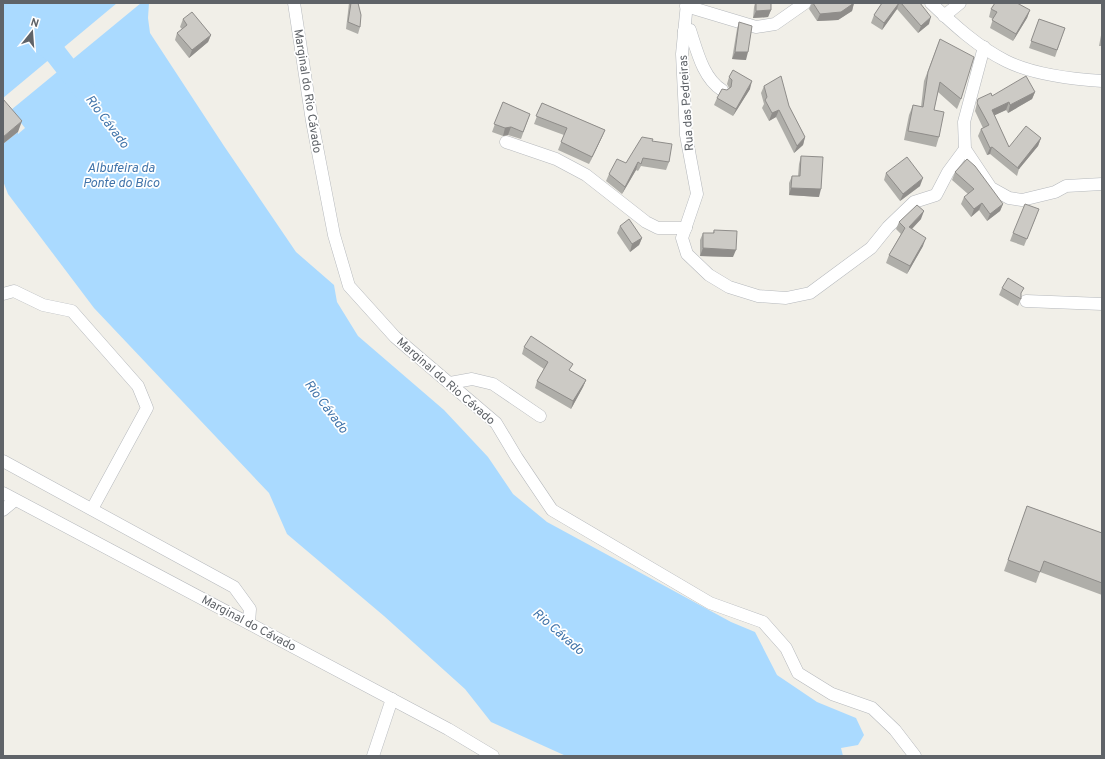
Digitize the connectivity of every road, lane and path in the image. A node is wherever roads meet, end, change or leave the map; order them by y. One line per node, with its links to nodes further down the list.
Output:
1 (294, 3): 18 (street, Marginal do Rio Cávado)
2 (805, 3): 5 (street)
3 (932, 3): 6 (street)
4 (960, 3): 6 (street)
5 (686, 4): 7 (street, Rua das Pedreiras)
6 (944, 16): 8 (street)
7 (684, 31): 10 (street); 14 (street, Rua das Pedreiras)
8 (986, 48): 9 (street); 12 (street)
9 (1102, 81)
10 (722, 90)
11 (506, 142): 14 (street)
12 (965, 149): 13 (street); 14 (street, Rua das Pedreiras)
13 (1102, 184)
14 (686, 228)
15 (3, 294): 23 (street)
16 (1026, 301): 17 (street)
17 (1102, 304)
18 (450, 384): 19 (street); 29 (street, Marginal do Rio Cávado)
19 (540, 416)
20 (3, 462): 23 (street)
21 (3, 493): 22 (street, Marginal do Cávado)
22 (15, 500): 24 (street); 25 (street, Marginal do Cávado)
23 (92, 509): 25 (street)
24 (3, 510)
25 (249, 623): 26 (street, Marginal do Cávado)
26 (392, 699): 27 (street); 28 (street, Marginal do Cávado)
27 (373, 756)
28 (493, 756)
29 (915, 756)

